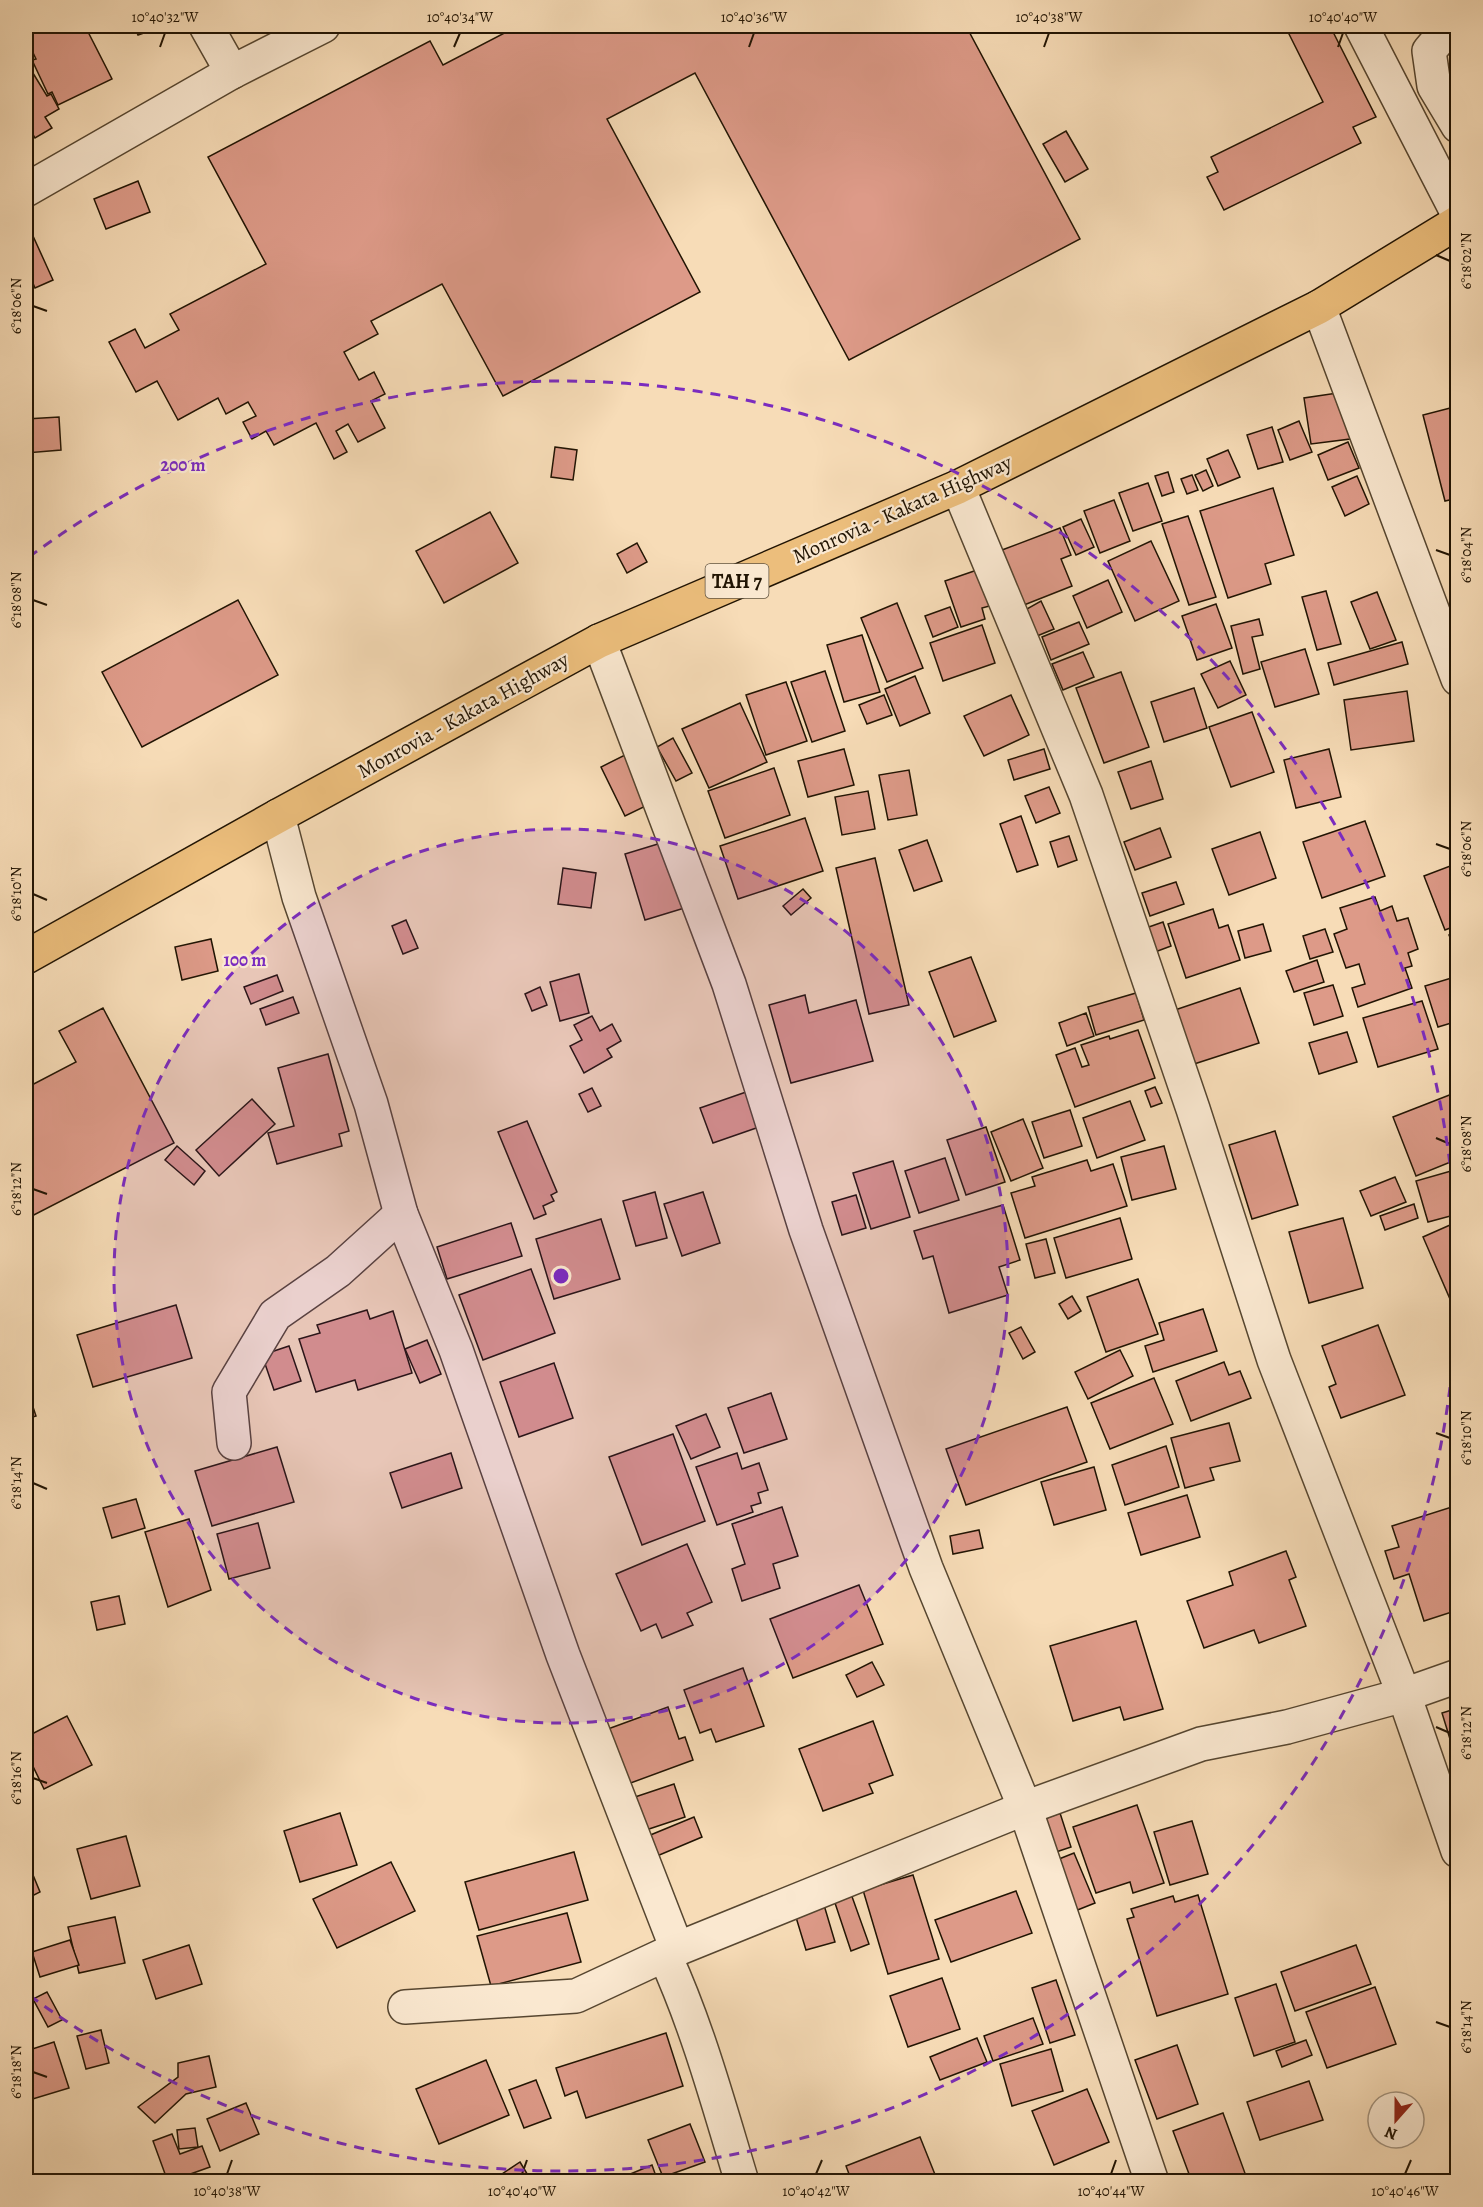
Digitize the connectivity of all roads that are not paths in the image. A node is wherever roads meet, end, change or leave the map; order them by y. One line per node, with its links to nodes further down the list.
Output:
1 (206, 26): 5 (street)
2 (323, 26): 5 (street)
3 (1361, 26): 8 (street)
4 (1450, 26): 6 (street)
5 (232, 72): 7 (street)
6 (1458, 126)
7 (26, 190)
8 (1458, 214)
9 (1458, 222): 10 (highway, Monrovia - Kakata Highway / TAH 7)
10 (1319, 307): 11 (highway, Monrovia - Kakata Highway / TAH 7); 13 (street)
11 (958, 487): 12 (highway, Monrovia - Kakata Highway / TAH 7); 19 (street)
12 (599, 641): 14 (highway, Monrovia - Kakata Highway / TAH 7); 20 (street)
13 (1458, 679)
14 (278, 816): 15 (highway, Monrovia - Kakata Highway / TAH 7); 16 (street)
15 (26, 957)
16 (401, 1214): 17 (street); 22 (street)
17 (234, 1443)
18 (1458, 1676): 19 (street)
19 (1404, 1695): 20 (street); 21 (street)
20 (1024, 1808): 22 (street); 25 (street)
21 (1458, 1851)
22 (671, 1953): 23 (street); 24 (street)
23 (405, 2007)
24 (742, 2181)
25 (1152, 2181)

